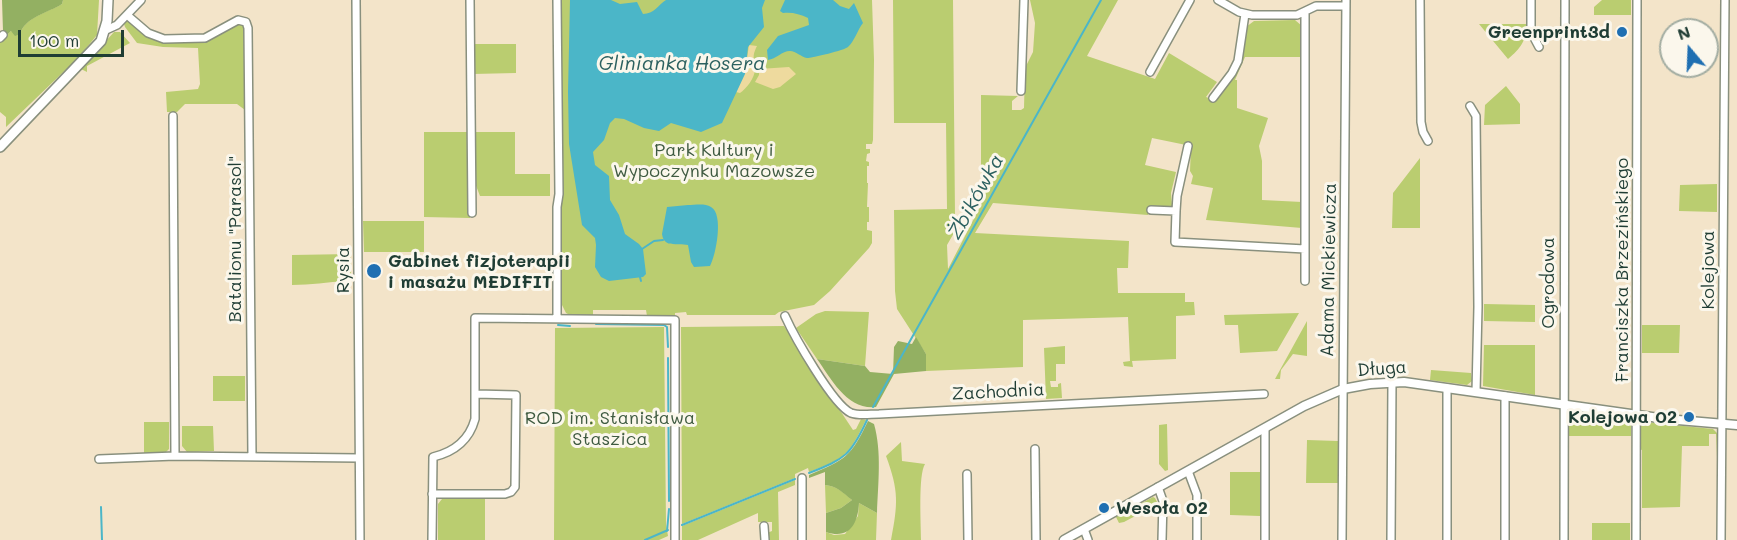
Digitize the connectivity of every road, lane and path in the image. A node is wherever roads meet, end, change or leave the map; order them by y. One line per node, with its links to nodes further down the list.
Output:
1 (108, 0): 18 (main road)
2 (141, 0): 17 (street)
3 (356, 0): 50 (street, Rysia)
4 (470, 0): 29 (street)
5 (557, 0): 34 (street)
6 (1024, 0): 21 (street)
7 (1190, 0): 20 (street)
8 (1218, 0): 16 (street)
9 (1420, 0): 25 (street)
10 (1531, 0): 19 (street)
11 (1565, 0): 42 (street, Ogrodowa)
12 (1637, 0): 43 (street, Franciszka Brzezińskiego)
13 (1725, 0): 44 (street, Kolejowa)
14 (1346, 3): 15 (street); 37 (street, Adama Mickiewicza)
15 (1305, 12): 16 (street); 31 (street)
16 (1245, 14): 22 (street)
17 (127, 15): 18 (street); 49 (street, Batalionu "Parasol")
18 (106, 30): 27 (main road)
19 (1539, 47)
20 (1150, 72)
21 (1021, 91)
22 (1213, 98)
23 (1470, 106): 38 (street)
24 (173, 116): 48 (street)
25 (1428, 141)
26 (1188, 146): 30 (street)
27 (0, 147)
28 (1151, 210): 30 (street)
29 (472, 213)
30 (1176, 214): 31 (street)
31 (1305, 249): 32 (street)
32 (1305, 281)
33 (785, 316): 40 (street, Zachodnia)
34 (558, 319): 39 (street); 61 (street)
35 (1392, 382): 36 (street, Długa); 37 (street, Długa); 72 (street)
36 (1447, 388): 38 (street, Długa); 73 (street)
37 (1343, 389): 46 (street, Długa); 71 (street, Adama Mickiewicza)
38 (1476, 392): 41 (street, Długa)
39 (476, 394): 56 (street); 56 (street)
40 (1264, 394)
41 (1505, 396): 42 (street, Długa); 74 (street)
42 (1564, 405): 43 (street, Długa); 75 (street, Ogrodowa)
43 (1637, 415): 44 (street, Długa); 76 (street, Franciszka Brzezińskiego)
44 (1723, 424): 45 (street, Długa); 77 (street, Kolejowa)
45 (1737, 425)
46 (1264, 428): 52 (street, Długa); 70 (street)
47 (1035, 449): 65 (street)
48 (175, 456): 49 (street); 51 (street)
49 (252, 456): 50 (street)
50 (359, 458): 59 (street, Rysia)
51 (99, 459)
52 (1188, 471): 55 (street, Długa); 69 (street)
53 (967, 474): 64 (street)
54 (802, 478): 63 (street)
55 (1158, 488): 58 (street, Długa); 68 (street)
56 (432, 494): 60 (street)
57 (764, 526): 62 (street)
58 (1084, 529): 66 (street, Długa); 67 (street)
59 (360, 540)
60 (432, 540)
61 (675, 540)
62 (765, 540)
63 (802, 540)
64 (968, 540)
65 (1036, 540)
66 (1064, 540)
67 (1088, 540)
68 (1162, 540)
69 (1197, 540)
70 (1265, 540)
71 (1342, 540)
72 (1392, 540)
73 (1447, 540)
74 (1505, 540)
75 (1564, 540)
76 (1636, 540)
77 (1722, 540)

